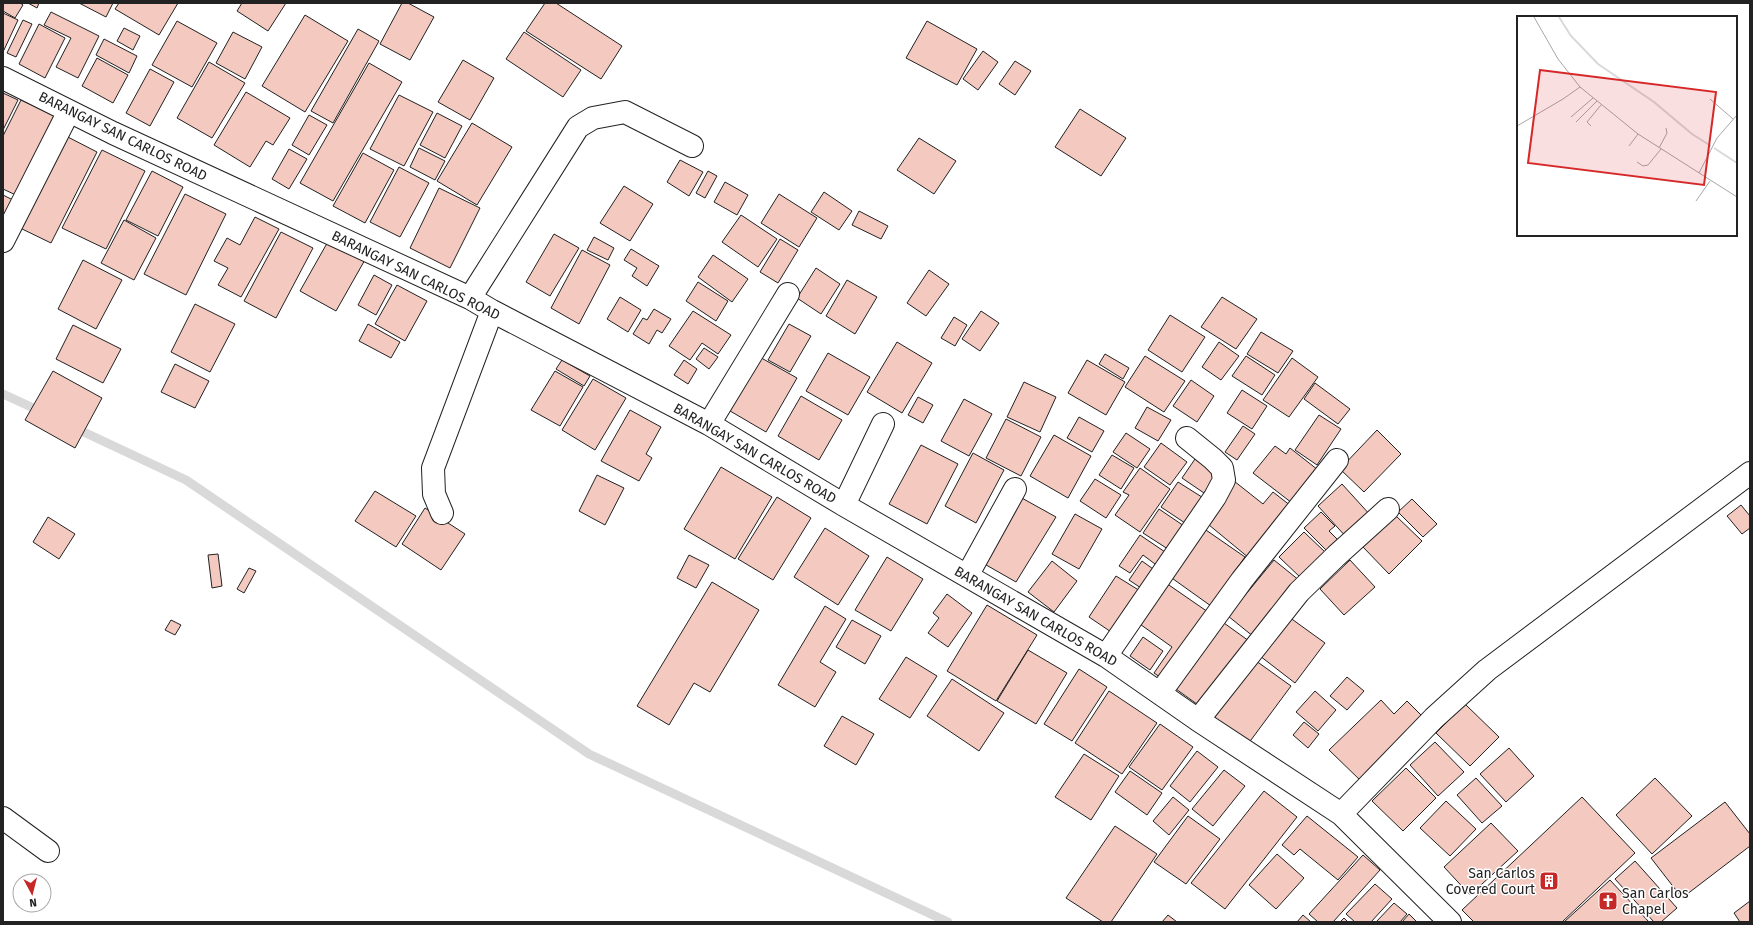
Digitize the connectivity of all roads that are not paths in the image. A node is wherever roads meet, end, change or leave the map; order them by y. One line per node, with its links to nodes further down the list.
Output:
1 (3, 78): 2 (street, BARANGAY SAN CARLOS ROAD)
2 (69, 111): 4 (street); 6 (street, BARANGAY SAN CARLOS ROAD)
3 (692, 146): 6 (street)
4 (3, 241)
5 (788, 294): 8 (street)
6 (470, 298): 7 (street, BARANGAY SAN CARLOS ROAD)
7 (492, 311): 8 (street, BARANGAY SAN CARLOS ROAD); 16 (street)
8 (709, 424): 14 (street, BARANGAY SAN CARLOS ROAD)
9 (883, 424): 14 (street)
10 (1187, 438): 18 (street)
11 (1337, 460): 19 (street)
12 (1750, 473): 21 (street)
13 (1015, 489): 17 (street)
14 (844, 505): 17 (street, BARANGAY SAN CARLOS ROAD)
15 (1388, 509): 20 (street)
16 (442, 513)
17 (967, 576): 18 (street, BARANGAY SAN CARLOS ROAD)
18 (1106, 656): 19 (street, BARANGAY SAN CARLOS ROAD)
19 (1160, 693): 20 (street, BARANGAY SAN CARLOS ROAD)
20 (1198, 720): 21 (street, BARANGAY SAN CARLOS ROAD)
21 (1341, 814): 24 (street, BARANGAY SAN CARLOS ROAD)
22 (3, 818): 23 (street)
23 (48, 851)
24 (1450, 922)

